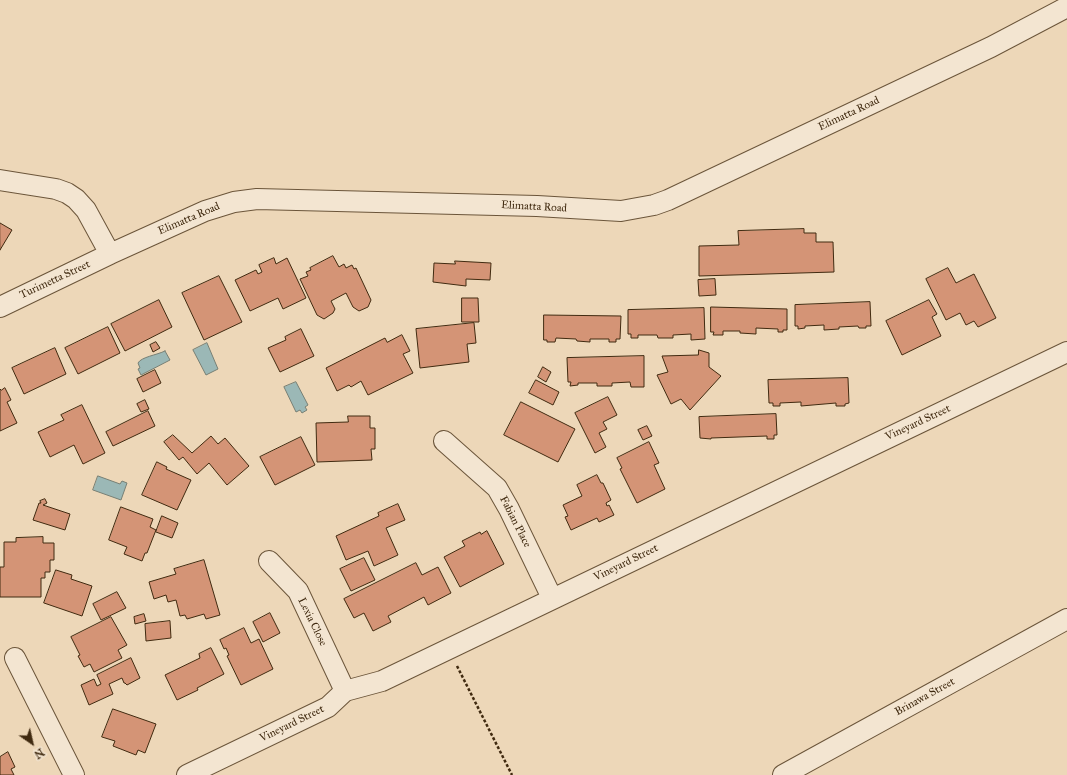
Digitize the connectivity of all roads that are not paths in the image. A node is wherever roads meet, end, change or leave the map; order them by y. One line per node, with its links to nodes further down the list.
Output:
1 (1067, 8): 3 (street, Elimatta Road)
2 (0, 180): 3 (street)
3 (110, 254): 4 (street, Turimetta Street)
4 (0, 307)
5 (1067, 352): 8 (street, Vineyard Street)
6 (444, 441): 8 (street, Fabian Place)
7 (269, 561): 11 (street, Lexia Close)
8 (552, 598): 11 (street, Vineyard Street)
9 (1067, 619): 14 (street, Brinawa Street)
10 (16, 658): 12 (street)
11 (345, 691): 13 (street, Vineyard Street)
12 (74, 775)
13 (187, 775)
14 (784, 775)

